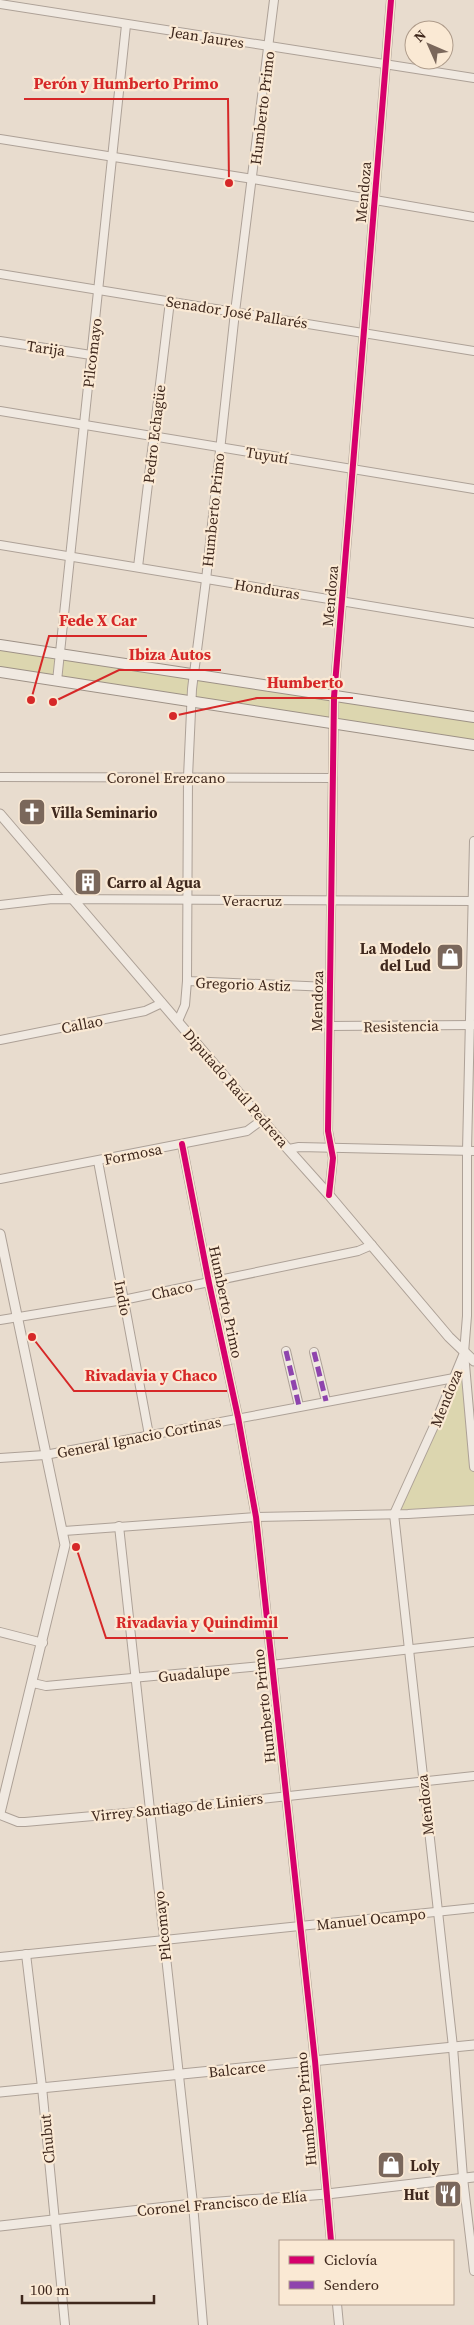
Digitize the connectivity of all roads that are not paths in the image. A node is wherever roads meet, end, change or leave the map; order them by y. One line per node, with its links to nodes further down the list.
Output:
1 (274, 0): 5 (street, Humberto Primo)
2 (391, 0): 6 (street, Mendoza)
3 (0, 4): 4 (street, Jean Jaures)
4 (126, 25): 5 (street, Jean Jaures); 9 (street, Pilcomayo)
5 (269, 47): 6 (street, Jean Jaures); 10 (street, Humberto Primo)
6 (386, 65): 7 (street, Jean Jaures); 11 (street, Mendoza)
7 (474, 78)
8 (0, 139): 9 (street)
9 (113, 157): 10 (street); 14 (street, Pilcomayo)
10 (253, 179): 11 (street); 16 (street, Humberto Primo)
11 (375, 200): 12 (street); 17 (street, Mendoza)
12 (474, 217)
13 (0, 274): 14 (street, Senador José Pallarés)
14 (99, 291): 15 (street, Senador José Pallarés); 20 (street, Pilcomayo)
15 (170, 301): 16 (street, Senador José Pallarés); 23 (street, Pedro Echagüe)
16 (235, 312): 17 (street, Senador José Pallarés); 24 (street, Humberto Primo)
17 (364, 332): 19 (street, Senador José Pallarés); 25 (street, Mendoza)
18 (0, 342): 20 (street, Tarija)
19 (474, 351)
20 (91, 355): 22 (street, Pilcomayo)
21 (0, 411): 22 (street, Tuyutí)
22 (84, 424): 23 (street, Tuyutí); 28 (street, Pilcomayo)
23 (154, 436): 24 (street, Tuyutí); 29 (street, Pedro Echagüe)
24 (219, 447): 25 (street, Tuyutí); 30 (street, Humberto Primo)
25 (353, 469): 26 (street, Tuyutí); 31 (street, Mendoza)
26 (474, 489)
27 (0, 545): 28 (street, Honduras)
28 (70, 555): 29 (street, Honduras); 34 (street, Pilcomayo)
29 (138, 567): 30 (street, Honduras)
30 (206, 580): 31 (street, Honduras); 36 (street, Humberto Primo)
31 (342, 601): 32 (street, Honduras); 38 (street, Mendoza)
32 (474, 623)
33 (0, 644): 34 (main road)
34 (60, 654): 36 (main road); 37 (street, Pilcomayo)
35 (0, 672): 37 (main road)
36 (194, 674): 38 (main road); 39 (street, Humberto Primo)
37 (56, 681): 39 (main road)
38 (334, 697): 40 (main road); 41 (street, Mendoza)
39 (191, 703): 41 (main road); 44 (street, Humberto Primo)
40 (474, 717)
41 (335, 724): 42 (main road); 45 (street, Mendoza)
42 (474, 745)
43 (0, 777): 44 (street, Coronel Erezcano)
44 (188, 777): 45 (street, Coronel Erezcano); 49 (street, Humberto Primo)
45 (332, 778): 50 (street, Mendoza)
46 (0, 814): 48 (street, Diputado Raúl Pedrera)
47 (474, 841): 51 (street)
48 (72, 899): 49 (street, Veracruz); 52 (street, Veracruz); 55 (street, Diputado Raúl Pedrera)
49 (189, 900): 50 (street, Veracruz); 53 (street, Humberto Primo)
50 (332, 900): 51 (street, Veracruz); 54 (street, Mendoza)
51 (473, 901): 57 (street)
52 (0, 905)
53 (187, 982): 54 (street, Gregorio Astiz); 56 (street, Humberto Primo)
54 (329, 987): 58 (street, Mendoza)
55 (162, 1003): 56 (street, Diputado Raúl Pedrera); 59 (street, Callao)
56 (178, 1021): 60 (street, Diputado Raúl Pedrera)
57 (472, 1025): 58 (street, Resistencia); 64 (street)
58 (328, 1026): 62 (street, Mendoza)
59 (0, 1040)
60 (262, 1120): 61 (street, Formosa); 63 (street, Diputado Raúl Pedrera)
61 (182, 1144): 65 (street, Formosa); 70 (street, Humberto Primo)
62 (331, 1148): 63 (street); 64 (street); 67 (street, Mendoza)
63 (289, 1149): 67 (street, Diputado Raúl Pedrera)
64 (470, 1151): 72 (street)
65 (98, 1161): 66 (street, Formosa); 71 (street, Indio)
66 (0, 1179)
67 (329, 1195): 69 (street, Diputado Raúl Pedrera)
68 (0, 1234): 73 (street)
69 (372, 1245): 70 (street, Chaco); 77 (street, Diputado Raúl Pedrera)
70 (208, 1283): 71 (street, Chaco); 82 (street, Humberto Primo)
71 (123, 1300): 73 (street, Chaco); 83 (street, Indio)
72 (471, 1316): 77 (street)
73 (18, 1319): 74 (street, Chaco); 84 (street)
74 (0, 1320)
75 (286, 1351): 81 (street)
76 (314, 1352): 80 (street)
77 (464, 1352): 78 (street, Diputado Raúl Pedrera); 79 (street, Mendoza); 86 (street)
78 (474, 1361)
79 (454, 1378): 80 (street, General Ignacio Cortinas); 88 (street, Mendoza)
80 (326, 1401): 81 (street, General Ignacio Cortinas)
81 (299, 1406): 82 (street, General Ignacio Cortinas)
82 (238, 1417): 83 (street, General Ignacio Cortinas); 89 (street, Humberto Primo)
83 (149, 1435): 84 (street, General Ignacio Cortinas)
84 (45, 1455): 85 (street, General Ignacio Cortinas); 91 (street)
85 (0, 1458)
86 (474, 1467)
87 (474, 1510): 88 (street)
88 (394, 1514): 89 (street); 95 (street, Mendoza)
89 (256, 1517): 90 (street); 96 (street, Humberto Primo)
90 (119, 1526): 91 (street); 97 (street, Pilcomayo)
91 (64, 1531): 94 (street)
92 (0, 1632): 94 (street)
93 (474, 1642): 95 (street, Guadalupe)
94 (42, 1643): 98 (street)
95 (411, 1650): 96 (street, Guadalupe); 100 (street, Mendoza)
96 (271, 1666): 97 (street, Guadalupe); 101 (street, Humberto Primo)
97 (137, 1679): 98 (street, Guadalupe); 102 (street, Pilcomayo)
98 (33, 1683): 103 (street)
99 (474, 1776): 100 (street, Virrey Santiago de Liniers)
100 (422, 1781): 101 (street, Virrey Santiago de Liniers); 105 (street, Mendoza)
101 (286, 1796): 102 (street, Virrey Santiago de Liniers); 106 (street, Humberto Primo)
102 (150, 1811): 103 (street, Virrey Santiago de Liniers); 107 (street, Pilcomayo)
103 (0, 1814)
104 (474, 1908): 105 (street, Manuel Ocampo)
105 (437, 1912): 106 (street, Manuel Ocampo); 111 (street, Mendoza)
106 (301, 1927): 107 (street, Manuel Ocampo); 112 (street, Humberto Primo)
107 (163, 1940): 108 (street, Manuel Ocampo); 113 (street, Pilcomayo)
108 (26, 1954): 109 (street, Manuel Ocampo); 114 (street, Chubut)
109 (0, 1957)
110 (474, 2045): 111 (street, Balcarce)
111 (453, 2047): 112 (street, Balcarce); 117 (street, Mendoza)
112 (315, 2061): 113 (street, Balcarce); 118 (street, Humberto Primo)
113 (178, 2075): 114 (street, Balcarce); 119 (street, Pilcomayo)
114 (42, 2088): 115 (street, Balcarce); 120 (street, Chubut)
115 (0, 2092)
116 (474, 2177): 117 (street, Coronel Francisco de Elía)
117 (463, 2178): 118 (street, Coronel Francisco de Elía); 123 (street, Mendoza)
118 (327, 2194): 119 (street, Coronel Francisco de Elía); 122 (street, Humberto Primo)
119 (193, 2204): 120 (street, Coronel Francisco de Elía); 126 (street, Pilcomayo)
120 (54, 2220): 121 (street, Coronel Francisco de Elía); 125 (street, Chubut)
121 (0, 2226)
122 (331, 2240)
123 (474, 2271)
124 (337, 2305): 127 (street)
125 (65, 2325)
126 (204, 2325)
127 (339, 2325)

